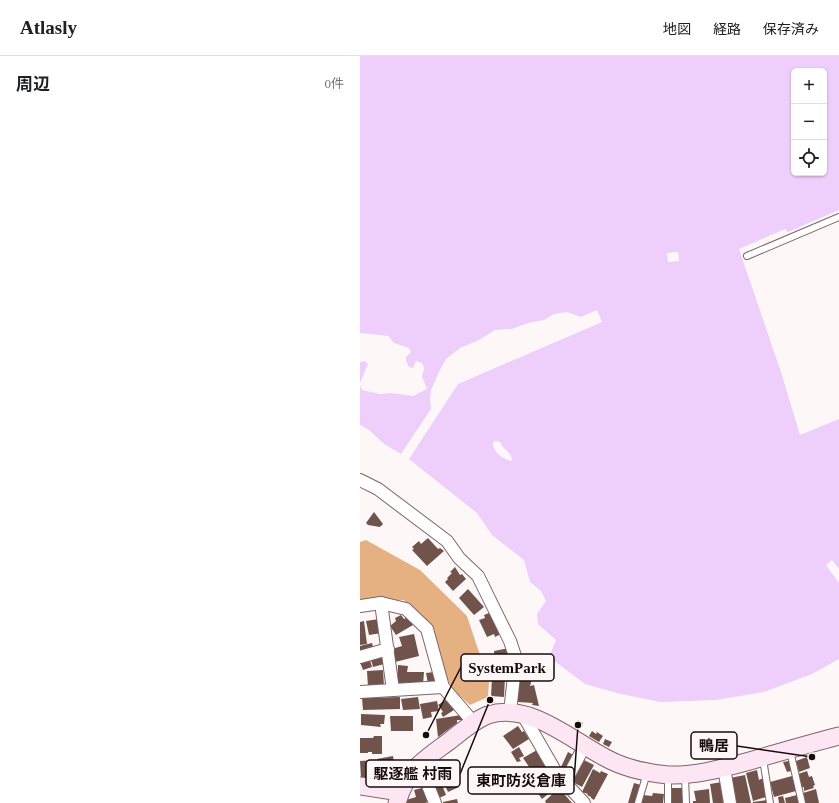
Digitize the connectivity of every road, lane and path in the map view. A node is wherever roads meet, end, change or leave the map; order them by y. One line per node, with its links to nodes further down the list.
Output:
1 (839, 217): 2 (lane)
2 (747, 256)
3 (360, 480): 11 (street)
4 (381, 603): 5 (street); 6 (street); 8 (street)
5 (361, 604)
6 (388, 649): 7 (street); 9 (street)
7 (360, 657)
8 (443, 687): 9 (street); 12 (street)
9 (393, 690): 10 (street)
10 (360, 692)
11 (516, 713): 12 (main road); 14 (main road); 22 (street)
12 (474, 723): 17 (main road)
13 (839, 736): 15 (main road)
14 (585, 746): 19 (main road); 22 (street)
15 (790, 749): 16 (main road); 32 (lane)
16 (762, 757): 18 (main road); 31 (lane)
17 (419, 763): 24 (main road); 25 (street)
18 (724, 768): 20 (main road); 30 (street)
19 (648, 772): 21 (main road); 27 (lane)
20 (685, 774): 21 (main road); 29 (lane)
21 (668, 775): 28 (lane)
22 (564, 784): 26 (street)
23 (360, 786): 24 (main road)
24 (398, 798)
25 (435, 803)
26 (584, 803)
27 (638, 803)
28 (668, 803)
29 (686, 803)
30 (730, 803)
31 (770, 803)
32 (802, 803)

